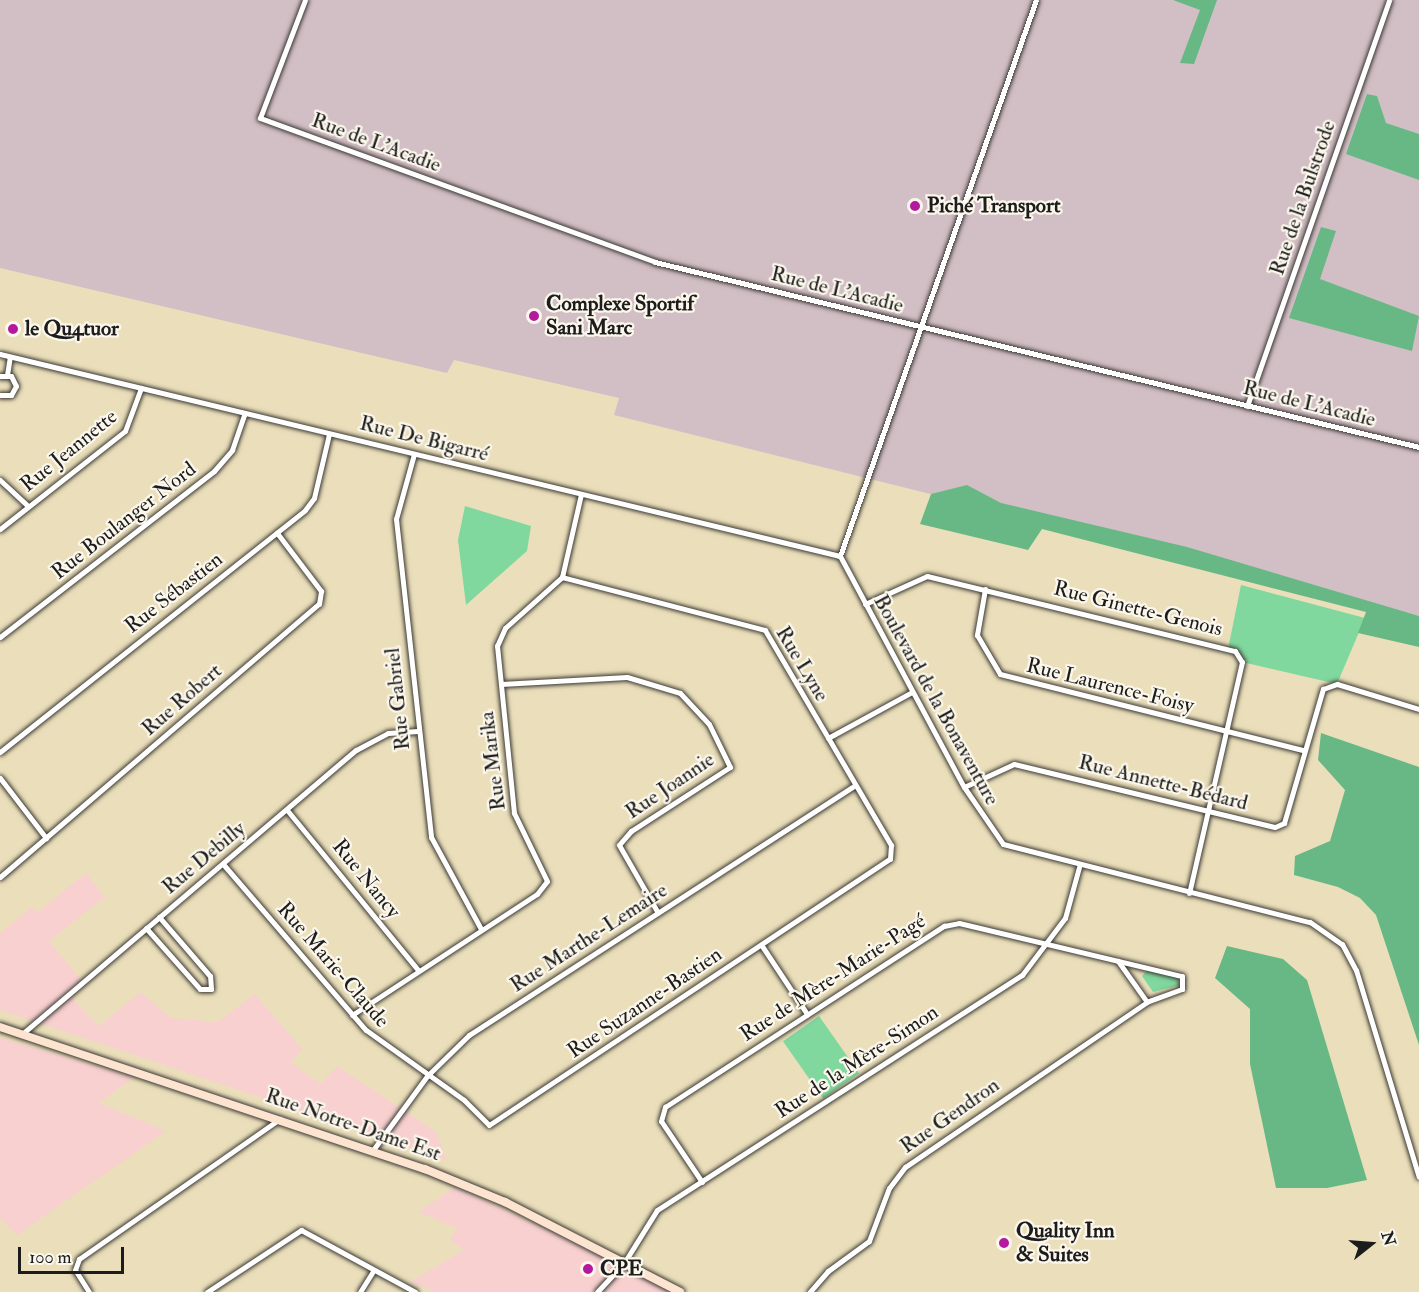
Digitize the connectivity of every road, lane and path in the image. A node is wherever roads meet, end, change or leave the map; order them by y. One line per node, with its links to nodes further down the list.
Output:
1 (305, 0): 4 (street, Rue de L'Acadie)
2 (1036, 0): 4 (street)
3 (1389, 0): 11 (street, Rue de la Bulstrode)
4 (919, 328): 11 (street, Rue de L'Acadie); 21 (street)
5 (0, 354): 6 (street, Rue De Bigarré)
6 (10, 357): 7 (street); 9 (street, Rue De Bigarré)
7 (7, 375): 8 (street); 10 (street)
8 (0, 376)
9 (141, 388): 12 (street, Rue De Bigarré); 18 (street, Rue Jeannette)
10 (0, 395)
11 (1247, 406): 14 (street, Rue de L'Acadie)
12 (245, 413): 13 (street, Rue De Bigarré); 25 (street, Rue Boulanger Nord)
13 (329, 434): 15 (street, Rue De Bigarré); 20 (street, Rue Sébastien)
14 (1419, 447)
15 (414, 454): 17 (street, Rue De Bigarré); 29 (street, Rue Gabriel)
16 (0, 480): 18 (street)
17 (581, 494): 21 (street, Rue De Bigarré); 22 (street)
18 (28, 506): 19 (street, Rue Jeannette)
19 (0, 529)
20 (277, 533): 33 (street, Rue Sébastien); 39 (street, Rue Robert)
21 (840, 556): 24 (street, Boulevard de la Bonaventure)
22 (562, 577): 26 (street, Rue Marika); 31 (street, Rue Lyne)
23 (985, 589): 24 (street, Rue Ginette-Genois); 30 (street, Rue Laurence-Foisy); 30 (street, Rue Ginette-Genois)
24 (865, 604): 27 (street, Boulevard de la Bonaventure)
25 (0, 637)
26 (501, 684): 45 (street, Rue Joannie); 48 (street, Rue Marika)
27 (912, 692): 31 (street); 36 (street, Boulevard de la Bonaventure)
28 (1419, 709): 32 (street)
29 (417, 731): 37 (street, Rue Debilly); 48 (street, Rue Gabriel)
30 (1225, 732): 32 (street, Rue Laurence-Foisy); 38 (street, Rue Ginette-Genois)
31 (828, 738): 35 (street, Rue Lyne)
32 (1303, 750): 38 (street, Rue Annette-Bédard)
33 (0, 752)
34 (0, 778): 39 (street)
35 (853, 787): 41 (street, Rue Lyne); 45 (street, Rue Marthe-Lemaire)
36 (964, 787): 38 (street, Rue Annette-Bédard); 42 (street, Boulevard de la Bonaventure)
37 (286, 810): 40 (street, Rue Debilly); 52 (street, Rue Nancy)
38 (1206, 813): 44 (street, Rue Ginette-Genois)
39 (46, 838): 43 (street, Rue Robert)
40 (223, 864): 46 (street, Rue Debilly); 55 (street, Rue Marie-Claude)
41 (885, 864): 50 (street, Rue Suzanne-Bastien)
42 (1079, 867): 44 (street, Boulevard de la Bonaventure); 49 (street, Rue de la Mère-Simon)
43 (0, 877)
44 (1189, 893): 61 (street, Boulevard de la Bonaventure)
45 (658, 913): 58 (street, Rue Marthe-Lemaire)
46 (159, 917): 47 (street, Rue Debilly); 47 (street)
47 (146, 928): 57 (street, Rue Debilly)
48 (482, 929): 52 (street, Rue Marika)
49 (1048, 944): 51 (street, Rue de Mère-Marie-Pagé); 54 (street, Rue de Mère-Marie-Pagé); 62 (street, Rue de la Mère-Simon)
50 (762, 946): 54 (street); 58 (street, Rue Suzanne-Bastien)
51 (1117, 960): 53 (street); 53 (street, Rue de Mère-Marie-Pagé)
52 (418, 970): 55 (street, Rue Marika)
53 (1148, 1002): 71 (street, Rue Gendron)
54 (807, 1014): 62 (street, Rue de Mère-Marie-Pagé)
55 (352, 1016): 58 (street, Rue Marie-Claude)
56 (0, 1027): 57 (street, Rue Notre-Dame Est)
57 (22, 1034): 59 (street, Rue Notre-Dame Est)
58 (427, 1076): 60 (street, Rue Marthe-Lemaire)
59 (281, 1118): 60 (street, Rue Notre-Dame Est); 65 (street)
60 (373, 1150): 63 (street, Rue Notre-Dame Est)
61 (1419, 1177)
62 (702, 1182): 63 (street, Rue de la Mère-Simon)
63 (624, 1263): 69 (street, Rue de la Mère-Simon); 70 (street, Rue Notre-Dame Est)
64 (374, 1270): 66 (street); 67 (street); 68 (street)
65 (89, 1292)
66 (207, 1292)
67 (360, 1292)
68 (415, 1292)
69 (597, 1292)
70 (680, 1292)
71 (811, 1292)

